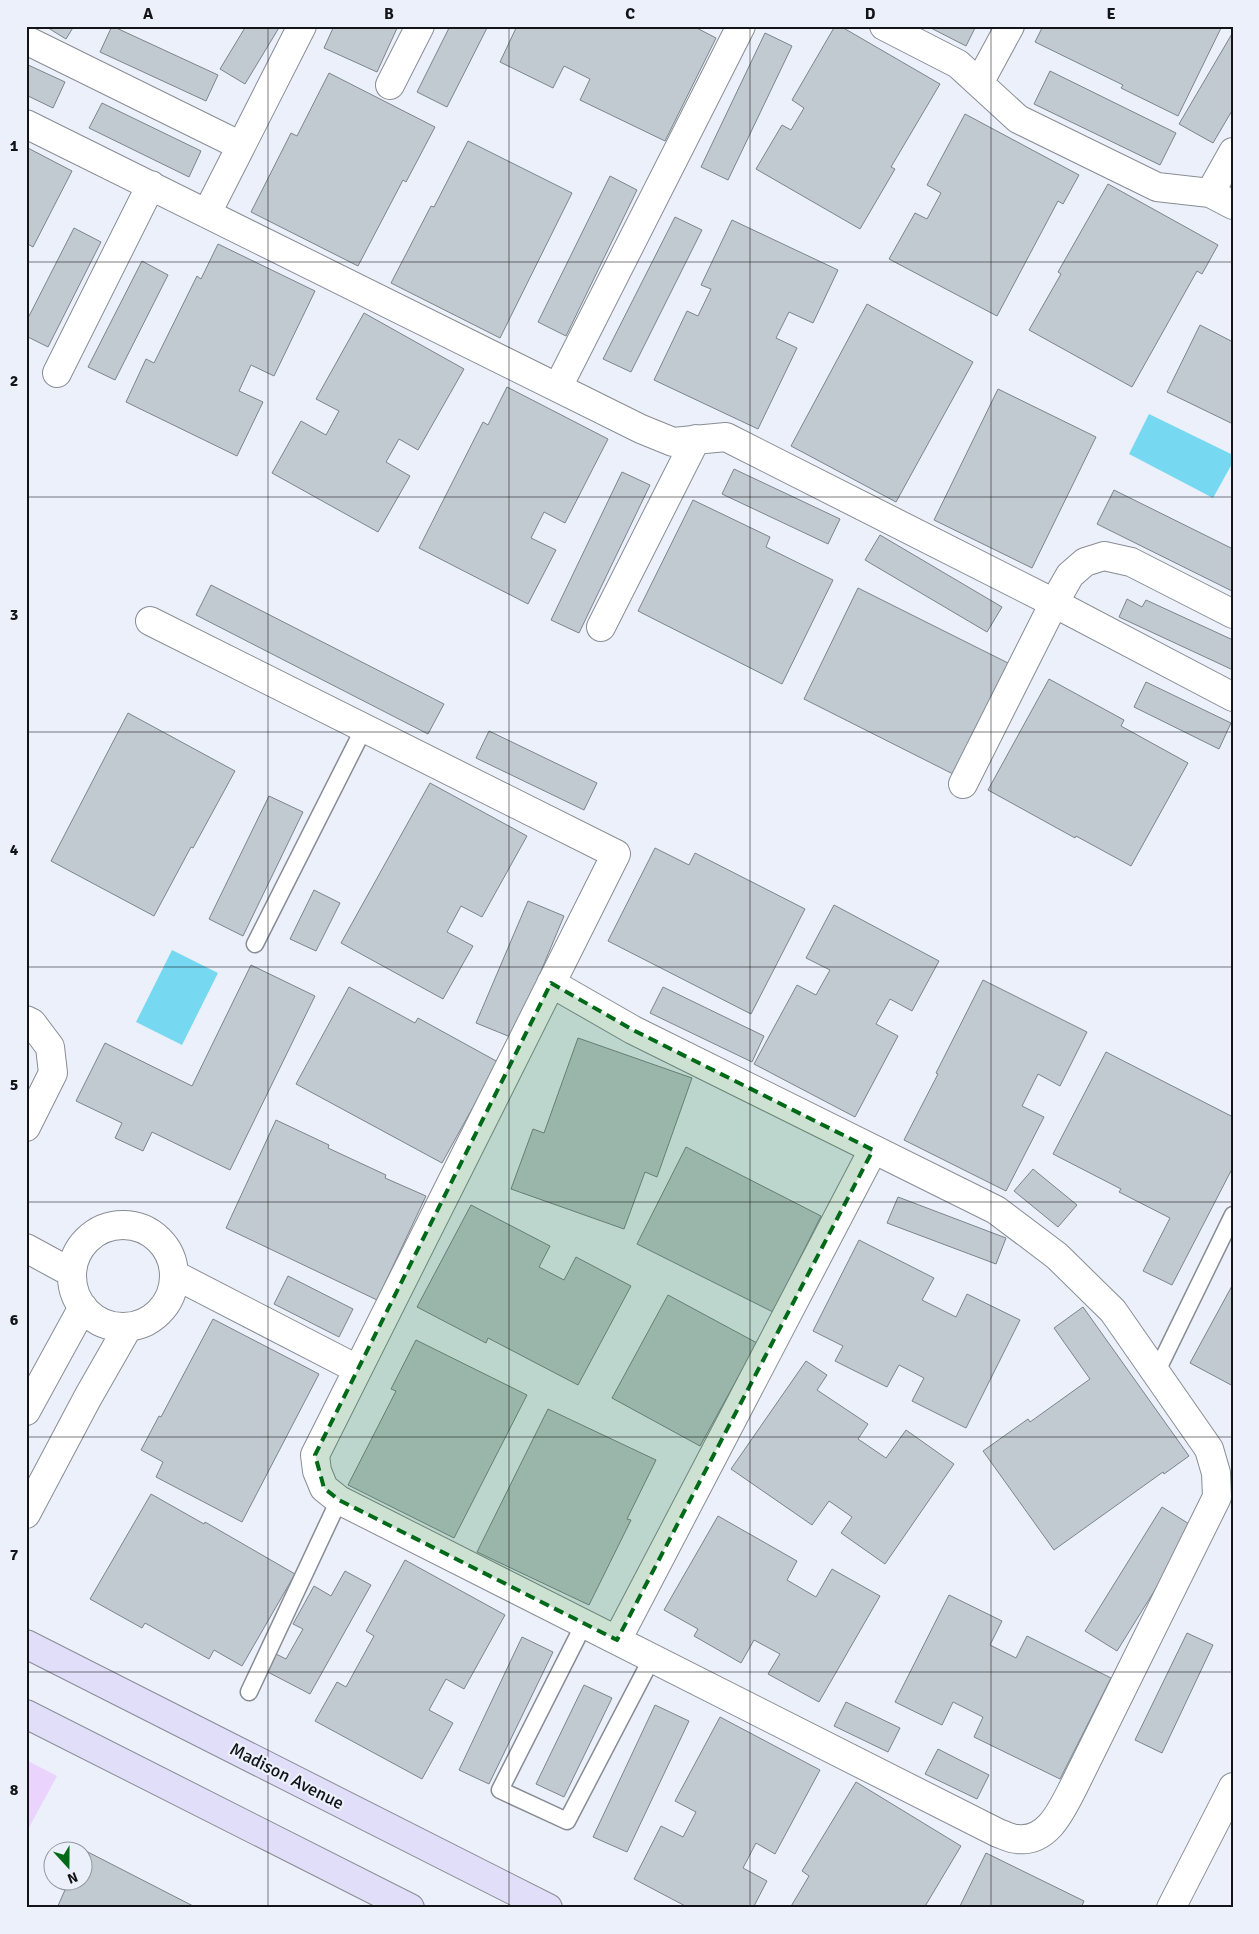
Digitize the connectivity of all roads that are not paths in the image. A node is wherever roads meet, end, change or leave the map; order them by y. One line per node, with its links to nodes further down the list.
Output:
1 (302, 26): 10 (street)
2 (420, 26): 8 (street)
3 (741, 26): 16 (street)
4 (884, 26): 7 (street)
5 (1010, 26): 7 (street)
6 (26, 40): 10 (street)
7 (979, 83): 13 (street)
8 (390, 85)
9 (26, 124): 12 (street)
10 (241, 146): 14 (street)
11 (1233, 152): 13 (street)
12 (151, 186): 14 (street); 15 (street)
13 (1221, 199)
14 (207, 213): 16 (street)
15 (57, 373)
16 (558, 387): 17 (street)
17 (696, 439): 18 (street); 21 (street)
18 (1054, 603): 19 (street); 22 (street); 24 (street)
19 (1233, 614)
20 (150, 621): 23 (street)
21 (601, 627)
22 (1233, 697)
23 (364, 728): 25 (lane); 26 (street)
24 (964, 784)
25 (255, 944)
26 (551, 983): 29 (street); 36 (street)
27 (26, 1020): 28 (street)
28 (26, 1127)
29 (873, 1150): 37 (street); 43 (street)
30 (1233, 1215): 37 (lane)
31 (26, 1248): 32 (street)
32 (72, 1273): 33 (street); 34 (street)
33 (175, 1275): 35 (street); 36 (street)
34 (83, 1307): 35 (street); 38 (street)
35 (128, 1327): 41 (street)
36 (357, 1369): 40 (street)
37 (1156, 1372): 39 (street)
38 (26, 1411)
39 (1225, 1476): 45 (street)
40 (339, 1500): 42 (street); 46 (lane)
41 (26, 1514)
42 (584, 1624): 43 (street); 45 (lane)
43 (617, 1640): 45 (street)
44 (26, 1644): 50 (main road, Madison Avenue)
45 (652, 1658)
46 (249, 1692)
47 (26, 1714): 49 (main road)
48 (1233, 1786): 51 (street)
49 (410, 1908)
50 (548, 1908)
51 (1171, 1908)

